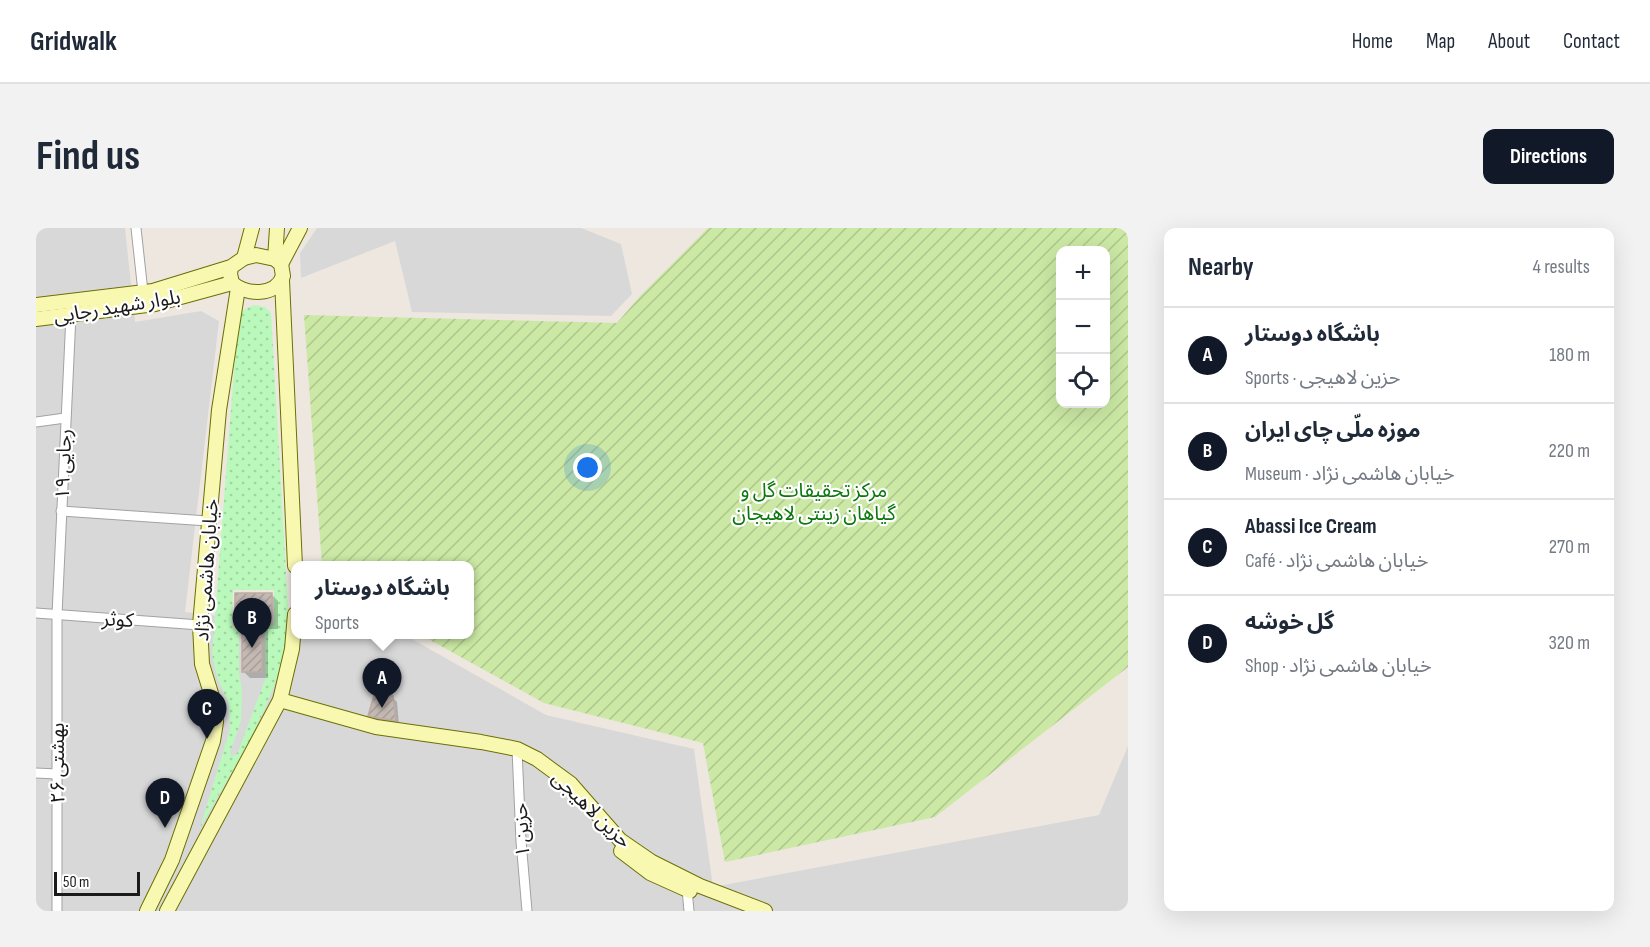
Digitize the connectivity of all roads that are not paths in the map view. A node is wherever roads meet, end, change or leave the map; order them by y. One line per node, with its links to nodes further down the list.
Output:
1 (136, 228): 11 (street)
2 (252, 228): 5 (main road)
3 (277, 228): 6 (main road)
4 (300, 228): 6 (main road)
5 (244, 258): 6 (main road); 7 (main road)
6 (278, 262): 9 (main road)
7 (231, 267): 8 (main road, بلوار شهید رجایی); 10 (main road)
8 (188, 280): 11 (main road, بلوار شهید رجایی); 12 (main road)
9 (282, 280): 10 (main road); 20 (main road)
10 (235, 286): 12 (main road, بلوار شهید رجایی); 19 (main road, خیابان هاشمی نژاد)
11 (142, 292): 13 (main road, بلوار شهید رجایی)
12 (195, 293): 14 (main road, بلوار شهید رجایی)
13 (36, 305)
14 (71, 315): 15 (main road, بلوار شهید رجایی); 16 (street, رجایی ۱۹)
15 (36, 319)
16 (65, 418): 17 (street); 18 (street, رجایی ۱۹)
17 (36, 422)
18 (61, 511): 19 (street); 22 (street, رجایی ۱۹)
19 (208, 521): 23 (main road, خیابان هاشمی نژاد)
20 (295, 561)
21 (36, 614): 22 (street, کوثر)
22 (57, 615): 23 (street, کوثر); 28 (street, بهشتی ۲۶)
23 (200, 625): 31 (main road, خیابان هاشمی نژاد)
24 (293, 639): 25 (main road)
25 (280, 700): 26 (main road, حزین لاهیجی); 32 (main road)
26 (517, 749): 29 (main road, حزین لاهیجی); 33 (street, حزین ۱); 36 (main road, حزین لاهیجی)
27 (36, 773): 28 (street)
28 (57, 774): 30 (street, بهشتی ۲۶)
29 (687, 889): 34 (street); 35 (main road, حزین لاهیجی)
30 (57, 911)
31 (147, 911)
32 (167, 911)
33 (527, 911)
34 (689, 911)
35 (742, 911)
36 (765, 911)

